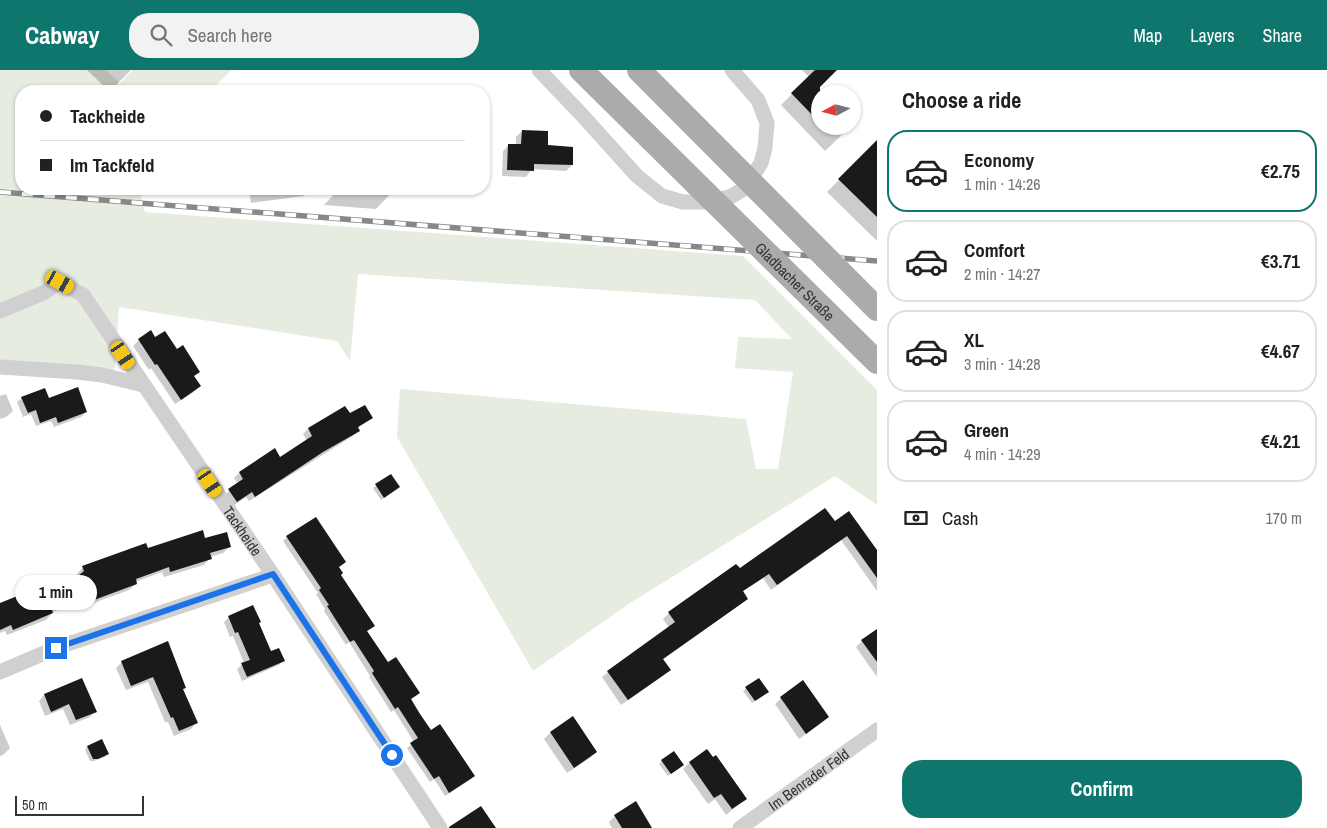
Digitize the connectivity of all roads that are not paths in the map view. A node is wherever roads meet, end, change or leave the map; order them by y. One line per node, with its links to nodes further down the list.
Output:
1 (539, 70): 4 (street)
2 (581, 70): 7 (main road, Gladbacher Straße, bridge)
3 (638, 70): 5 (main road, bridge)
4 (732, 70)
5 (877, 309)
6 (0, 311): 9 (street, Tackheide)
7 (877, 362)
8 (0, 367): 9 (street)
9 (143, 385): 10 (street, Tackheide)
10 (273, 574): 11 (street); 13 (street, Tackheide)
11 (0, 672)
12 (877, 730): 14 (street, Im Benrader Feld)
13 (440, 828)
14 (740, 828)

